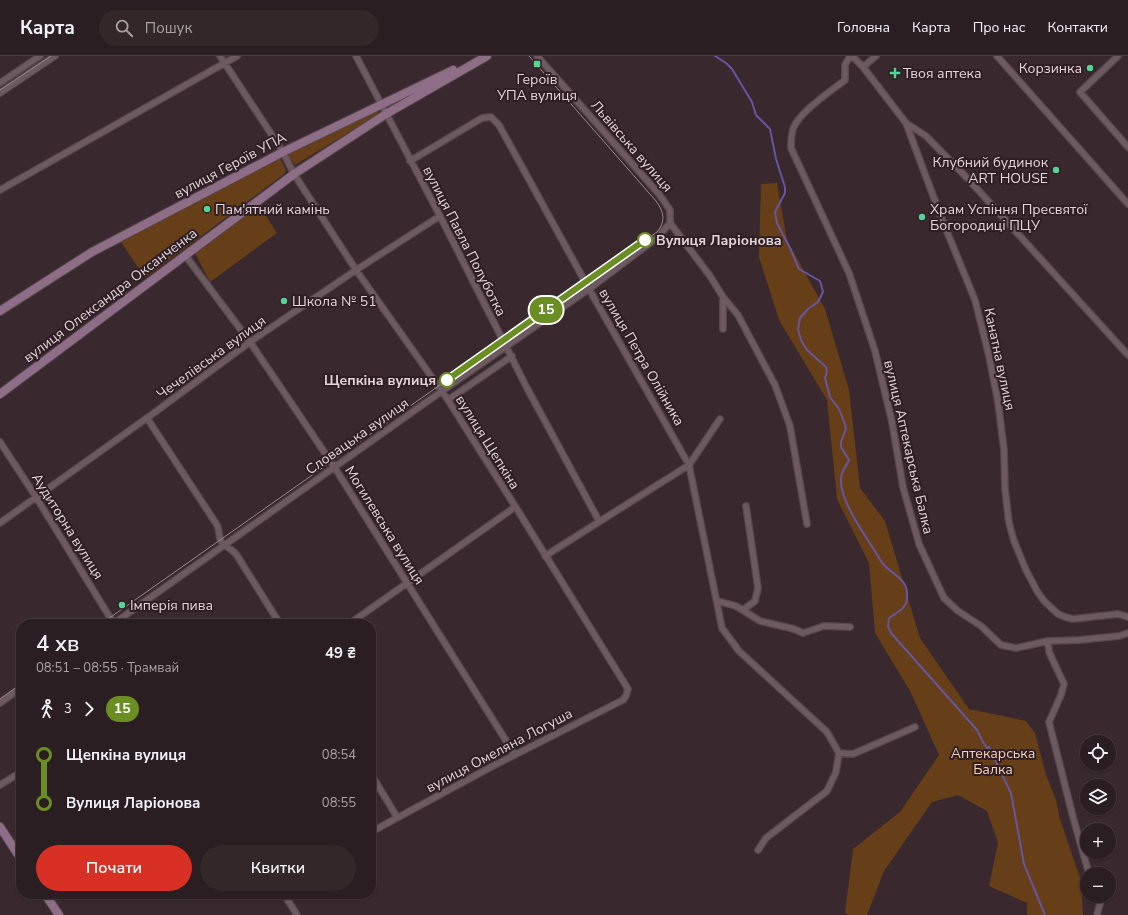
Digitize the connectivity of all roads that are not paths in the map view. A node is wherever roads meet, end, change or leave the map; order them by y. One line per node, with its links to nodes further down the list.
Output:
1 (40, 56): 15 (street)
2 (55, 56): 16 (street)
3 (220, 56): 13 (street, вулиця Щепкіна)
4 (237, 56): 13 (street)
5 (356, 56): 17 (street, вулиця Павла Полуботка)
6 (480, 56): 17 (street, вулиця Героїв УПА)
7 (487, 56): 18 (street)
8 (537, 56): 28 (street, Львівська вулиця)
9 (851, 56): 14 (street, Канатна вулиця); 19 (street, Канатна вулиця)
10 (876, 56): 14 (street)
11 (997, 56): 26 (street)
12 (1118, 56): 21 (street)
13 (224, 63): 22 (street, вулиця Щепкіна); 25 (street)
14 (863, 67): 20 (street, Канатна вулиця)
15 (0, 83)
16 (0, 93)
17 (381, 104): 18 (street, вулиця Павла Полуботка); 22 (street, вулиця Героїв УПА)
18 (386, 114): 23 (street, вулиця Павла Полуботка); 24 (street)
19 (801, 117): 65 (street, вулиця Аптекарська Балка)
20 (906, 123): 37 (street); 58 (street, Канатна вулиця)
21 (1128, 147)
22 (283, 152): 24 (street, вулиця Щепкіна); 33 (street, вулиця Героїв УПА)
23 (410, 160): 27 (street, вулиця Павла Полуботка); 31 (street, вулиця Петра Олійника)
24 (294, 174): 29 (street, вулиця Олександра Оксанченка); 30 (street, вулиця Щепкіна)
25 (0, 190)
26 (1128, 204)
27 (440, 216): 30 (street, Чечелівська вулиця); 36 (street, вулиця Павла Полуботка)
28 (670, 223): 31 (street, Словацька вулиця); 32 (street, Львівська вулиця)
29 (185, 255): 35 (street, Могилевська вулиця); 40 (street, вулиця Олександра Оксанченка)
30 (356, 270): 35 (street, Чечелівська вулиця); 39 (street, вулиця Щепкіна)
31 (589, 289): 36 (street, Словацька вулиця); 45 (street, вулиця Петра Олійника)
32 (723, 297): 34 (street); 52 (street, Львівська вулиця)
33 (0, 311)
34 (722, 329)
35 (250, 342): 42 (street, Чечелівська вулиця); 46 (street, Могилевська вулиця)
36 (506, 346): 38 (street, вулиця Павла Полуботка); 39 (street, Словацька вулиця)
37 (1128, 355)
38 (512, 356): 41 (street); 50 (street, вулиця Павла Полуботка)
39 (442, 391): 41 (street, вулиця Щепкіна); 46 (street, Словацька вулиця)
40 (0, 394)
41 (448, 400): 49 (street, вулиця Щепкіна)
42 (147, 418): 47 (street, Чечелівська вулиця); 53 (street)
43 (720, 419): 45 (street)
44 (0, 442): 47 (street, Аудиторна вулиця)
45 (689, 465): 50 (street); 56 (street, вулиця Петра Олійника)
46 (334, 467): 53 (street, Словацька вулиця); 55 (street, Могилевська вулиця)
47 (36, 497): 51 (street, Чечелівська вулиця); 59 (street, Аудиторна вулиця)
48 (746, 506): 57 (street)
49 (515, 507): 54 (street, вулиця Щепкіна); 55 (street)
50 (599, 521): 54 (street)
51 (0, 523)
52 (807, 524)
53 (224, 544): 60 (street, Словацька вулиця); 61 (street)
54 (545, 556): 66 (street, вулиця Щепкіна)
55 (407, 582): 62 (street); 71 (street, Могилевська вулиця)
56 (717, 601): 57 (street); 70 (street, вулиця Петра Олійника)
57 (743, 610): 63 (street)
58 (1128, 617)
59 (110, 619)
60 (120, 619)
61 (277, 619)
62 (355, 619)
63 (850, 627)
64 (1128, 633): 65 (street)
65 (1048, 642): 80 (street)
66 (625, 684): 71 (street, вулиця Омеляна Логуша)
67 (16, 692): 68 (street)
68 (0, 703)
69 (915, 727): 70 (street)
70 (839, 753): 78 (street)
71 (515, 755): 75 (street, вулиця Омеляна Логуша)
72 (16, 775): 74 (street)
73 (376, 782): 75 (street)
74 (0, 785)
75 (397, 817): 77 (street, вулиця Омеляна Логуша)
76 (0, 827): 79 (street)
77 (376, 829)
78 (758, 850)
79 (16, 851)
80 (1087, 867)
81 (48, 899): 84 (street)
82 (287, 899): 85 (street)
83 (1100, 903): 86 (street)
84 (59, 915)
85 (297, 915)
86 (1097, 915)

